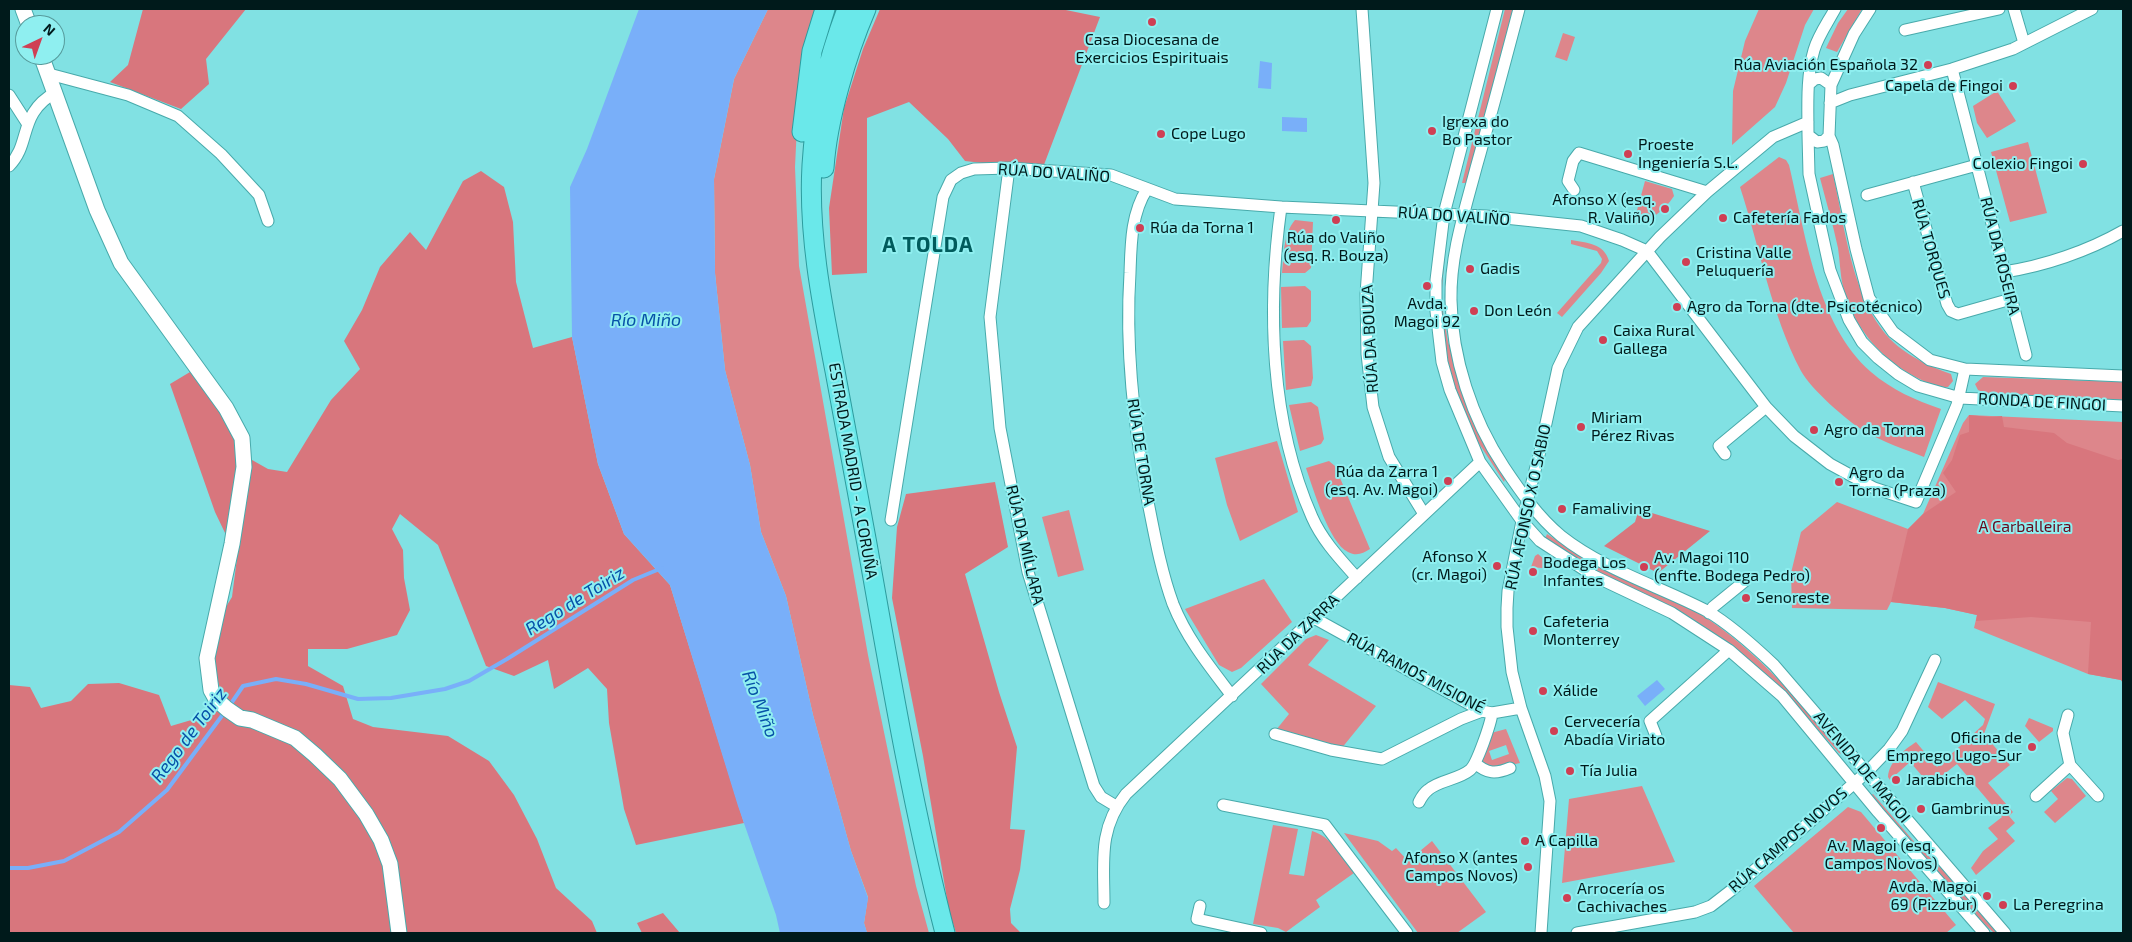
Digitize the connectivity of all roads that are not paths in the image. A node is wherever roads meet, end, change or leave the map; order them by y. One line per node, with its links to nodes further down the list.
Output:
1 (825, 9): 52 (highway)
2 (847, 9): 43 (highway, ESTRADA MADRID - A CORUÑA)
3 (866, 9): 43 (highway)
4 (1362, 9): 35 (street, RÚA DA BOUZA)
5 (1497, 9): 36 (street, AVENIDA DE MAGOI)
6 (1519, 9): 37 (street, AVENIDA DE MAGOI)
7 (1835, 9): 17 (street, RONDA DE FINGOI)
8 (1870, 9): 18 (street, RONDA DE FINGOI)
9 (1999, 9): 12 (street)
10 (2014, 9): 13 (street)
11 (2092, 9): 13 (street)
12 (1905, 30)
13 (2024, 43): 15 (street)
14 (45, 65): 16 (street)
15 (1952, 69): 21 (street); 26 (street, RÚA DA ROSEIRA)
16 (49, 74): 19 (street); 38 (street)
17 (1809, 84): 18 (street); 22 (street, RONDA DE FINGOI)
18 (1831, 85): 21 (street, RONDA DE FINGOI)
19 (56, 92): 23 (street); 81 (street)
20 (9, 95): 23 (street)
21 (1830, 103): 25 (street, RONDA DE FINGOI)
22 (1808, 122): 24 (street, RONDA DE FINGOI); 32 (street, RÚA AFONSO X O SABIO)
23 (27, 123): 27 (street)
24 (1808, 135): 25 (street); 47 (street, RONDA DE FINGOI)
25 (1829, 136): 45 (street, RONDA DE FINGOI)
26 (1977, 165): 29 (street); 41 (street, RÚA DA ROSEIRA)
27 (9, 166)
28 (1009, 168): 30 (street, RÚA DO VALIÑO); 55 (street, RÚA DO VALIÑO); 78 (street, RÚA DA MÍLLARA)
29 (1913, 182): 33 (street); 42 (street, RÚA TORQUES)
30 (1147, 189): 34 (street, RÚA DO VALIÑO); 63 (street, RÚA DE TORNA)
31 (1574, 190): 32 (street)
32 (1707, 192): 40 (street, RÚA AFONSO X O SABIO)
33 (1867, 195)
34 (1281, 207): 35 (street, RÚA DO VALIÑO); 57 (street)
35 (1372, 211): 36 (street, RÚA DO VALIÑO); 54 (street, RÚA DA BOUZA)
36 (1444, 214): 37 (street, RÚA DO VALIÑO); 51 (street, AVENIDA DE MAGOI)
37 (1464, 215): 40 (street, RÚA DO VALIÑO); 53 (street, AVENIDA DE MAGOI)
38 (268, 221)
39 (2123, 231): 41 (street)
40 (1647, 252): 49 (street); 53 (street, RÚA AFONSO X O SABIO)
41 (2004, 272): 42 (street, RÚA DA ROSEIRA)
42 (2011, 299): 44 (street, RÚA DA ROSEIRA)
43 (828, 336): 52 (highway, ESTRADA MADRID - A CORUÑA)
44 (2026, 355)
45 (1965, 369): 46 (street, RONDA DE FINGOI); 47 (street, RONDA DE FINGOI)
46 (2123, 376)
47 (1960, 398): 48 (street, RONDA DE FINGOI); 49 (street)
48 (2123, 406)
49 (1766, 407): 50 (street)
50 (1725, 454)
51 (1480, 462): 54 (street, RÚA DA ZARRA); 56 (street, AVENIDA DE MAGOI)
52 (857, 492): 82 (highway, ESTRADA MADRID - A CORUÑA)
53 (1528, 501): 56 (street, RÚA AFONSO X O SABIO); 59 (street, AVENIDA DE MAGOI)
54 (1424, 514): 57 (street, RÚA DA ZARRA)
55 (891, 520)
56 (1522, 521): 61 (street, AVENIDA DE MAGOI); 64 (street, RÚA AFONSO X O SABIO)
57 (1357, 578): 60 (street, RÚA DA ZARRA)
58 (1745, 581): 59 (street)
59 (1709, 613): 72 (street, AVENIDA DE MAGOI)
60 (1314, 618): 63 (street, RÚA DA ZARRA); 65 (street, RÚA RAMOS MISIONÉ)
61 (1729, 650): 68 (street); 73 (street, AVENIDA DE MAGOI)
62 (1936, 660): 72 (street, RÚA CAMPOS NOVOS)
63 (1232, 696): 78 (street, RÚA DA ZARRA)
64 (1521, 708): 65 (street, RÚA RAMOS MISIONÉ); 85 (street, RÚA AFONSO X O SABIO)
65 (1487, 712): 67 (street); 69 (street)
66 (2068, 715): 70 (street)
67 (1275, 734)
68 (1656, 736)
69 (1475, 763): 71 (street); 76 (street)
70 (2070, 765): 74 (street); 75 (street)
71 (1510, 768)
72 (1867, 772): 73 (street, RÚA CAMPOS NOVOS); 88 (street, AVENIDA DE MAGOI)
73 (1854, 782): 86 (street, RÚA CAMPOS NOVOS); 87 (street, AVENIDA DE MAGOI)
74 (2036, 796)
75 (2098, 796)
76 (1418, 802)
77 (1223, 805): 84 (street)
78 (1116, 806): 79 (street)
79 (1104, 903)
80 (1200, 906): 83 (street)
81 (399, 933)
82 (945, 933)
83 (1261, 933)
84 (1407, 933)
85 (1541, 933)
86 (1577, 933)
87 (1984, 933)
88 (2005, 933)

